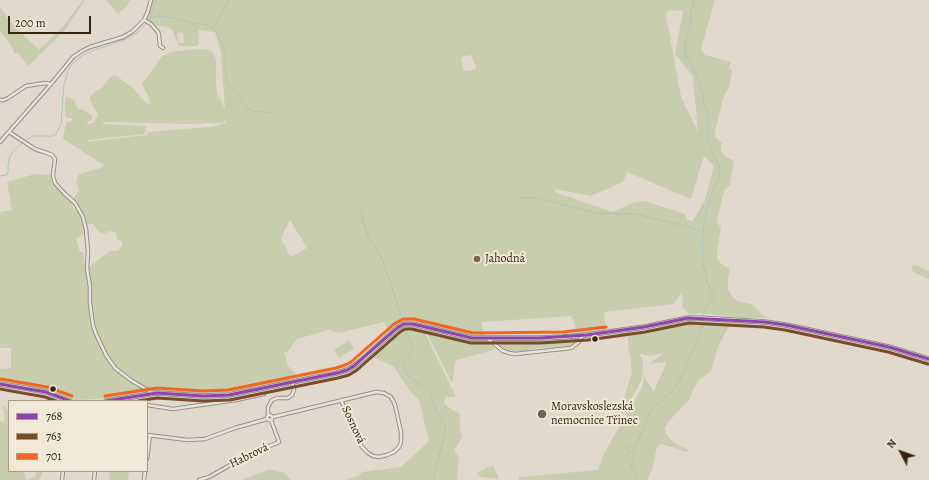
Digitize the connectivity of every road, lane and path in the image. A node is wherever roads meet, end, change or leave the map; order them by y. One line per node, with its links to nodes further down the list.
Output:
1 (151, 0): 2 (street)
2 (144, 20): 3 (street); 4 (street)
3 (163, 48)
4 (51, 84): 5 (street); 6 (street)
5 (0, 100)
6 (9, 132): 7 (street); 13 (street)
7 (0, 142)
8 (582, 336): 9 (street); 9 (street); 10 (street)
9 (487, 338): 11 (street)
10 (929, 359)
11 (292, 382): 13 (street); 19 (street)
12 (0, 384): 15 (street)
13 (153, 393): 16 (street)
14 (264, 394): 18 (street)
15 (65, 400)
16 (112, 400)
17 (341, 400): 17 (street, Sosnová); 21 (street, Sosnová)
18 (148, 405)
19 (268, 415): 20 (street); 21 (street)
20 (267, 418): 21 (street); 22 (street)
21 (272, 419): 24 (street, Habrová)
22 (149, 435): 23 (street)
23 (148, 447)
24 (199, 480)

